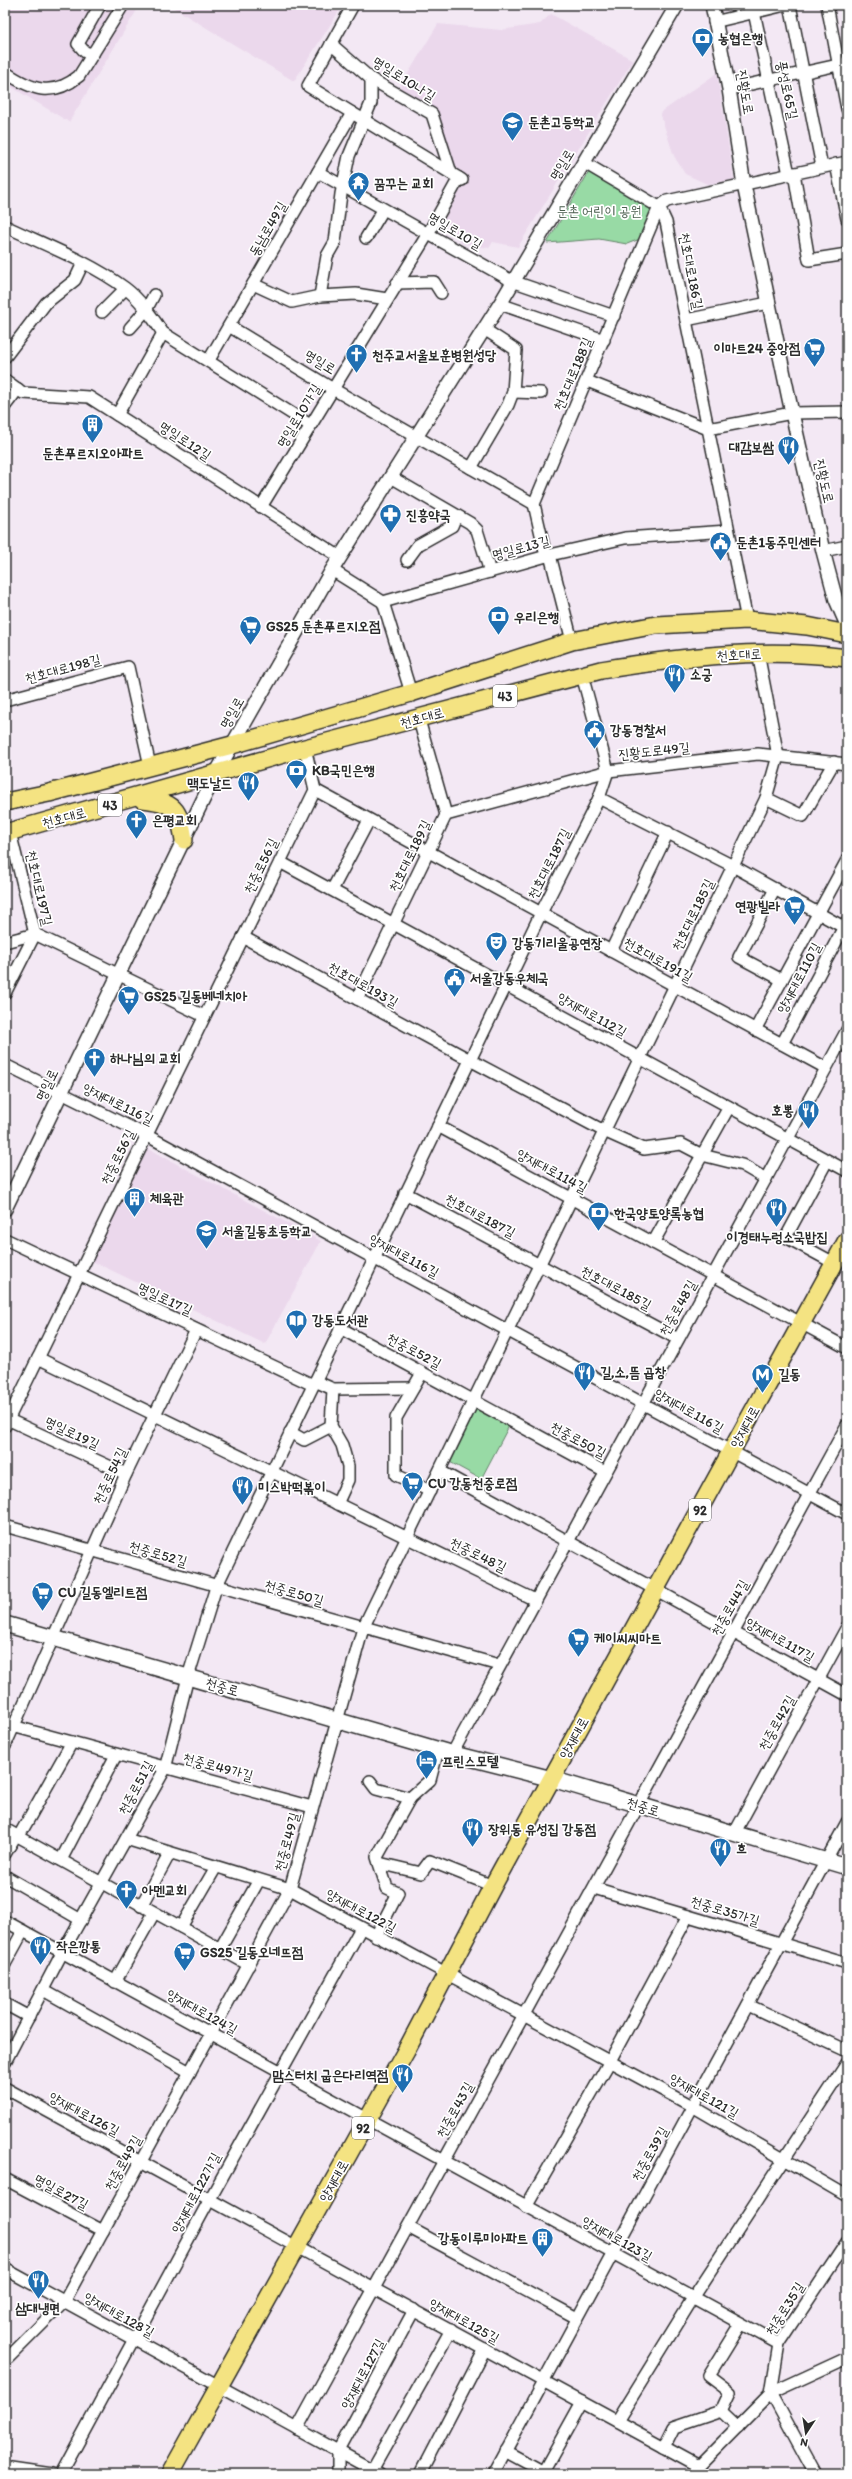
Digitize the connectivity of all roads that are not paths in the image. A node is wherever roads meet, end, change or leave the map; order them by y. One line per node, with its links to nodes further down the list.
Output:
1 (100, 5): 12 (street)
2 (123, 5): 12 (street)
3 (353, 5): 11 (street)
4 (678, 5): 22 (street, 명일로)
5 (712, 5): 10 (street, 진황도로)
6 (785, 5): 9 (street)
7 (790, 5): 15 (street, 풍성로65길)
8 (826, 5): 13 (street)
9 (754, 12): 10 (street); 17 (street, 풍성로65길)
10 (714, 22): 18 (street, 진황도로)
11 (331, 44): 16 (street, 명일로10나길); 20 (street)
12 (93, 54): 14 (street)
13 (843, 64): 15 (street); 19 (street)
14 (5, 72)
15 (804, 72): 17 (street); 25 (street, 풍성로65길)
16 (371, 79): 21 (street); 28 (street, 명일로10나길)
17 (769, 80): 18 (street); 27 (street, 풍성로65길)
18 (729, 90): 29 (street, 진황도로)
19 (847, 109)
20 (352, 113): 21 (street); 26 (street, 동남로49길)
21 (364, 120): 28 (street); 30 (street)
22 (583, 162): 31 (street); 39 (street, 명일로)
23 (847, 162): 24 (street)
24 (836, 164): 25 (street); 33 (street)
25 (822, 167): 27 (street)
26 (318, 172): 30 (street, 명일로10길); 41 (street, 동남로49길)
27 (791, 173): 29 (street); 37 (street, 풍성로65길)
28 (457, 177): 35 (street)
29 (744, 185): 31 (street); 47 (street, 진황도로)
30 (342, 186): 32 (street, 명일로10길); 45 (street)
31 (660, 207): 51 (street, 천호대로188길); 52 (street, 천호대로186길)
32 (383, 210): 35 (street, 명일로10길); 36 (street)
33 (847, 219)
34 (5, 226): 38 (street)
35 (429, 232): 39 (street, 명일로10길); 40 (street, 명일로10가길)
36 (366, 238)
37 (847, 254)
38 (83, 263): 42 (street); 58 (street)
39 (512, 281): 48 (street, 명일로); 51 (street)
40 (397, 283): 43 (street); 46 (street, 명일로10가길)
41 (254, 284): 45 (street); 53 (street, 동남로49길)
42 (125, 289): 49 (street); 50 (street)
43 (441, 293)
44 (154, 295): 49 (street)
45 (320, 296): 46 (street)
46 (387, 299): 63 (street, 명일로10가길)
47 (768, 303): 52 (street); 68 (street, 진황도로)
48 (500, 304): 55 (street, 명일로); 57 (street)
49 (146, 310): 54 (street); 56 (street)
50 (102, 312)
51 (614, 316): 57 (street, 천호대로188길)
52 (686, 320): 71 (street, 천호대로186길)
53 (229, 326): 59 (street, 동남로49길); 63 (street, 명일로)
54 (130, 328)
55 (484, 329): 64 (street); 72 (street, 명일로)
56 (163, 333): 59 (street); 69 (street)
57 (604, 340): 61 (street, 천호대로188길)
58 (5, 357)
59 (209, 360): 70 (street)
60 (5, 380): 62 (street, 명일로12길)
61 (587, 381): 71 (street); 75 (street, 천호대로188길)
62 (18, 389): 66 (street); 69 (street, 명일로12길)
63 (332, 389): 70 (street, 명일로10가길); 72 (street, 명일로)
64 (513, 392): 65 (street, 천호대로188길); 73 (street)
65 (540, 393)
66 (5, 406)
67 (847, 412): 68 (street)
68 (792, 413): 71 (street); 80 (street, 진황도로)
69 (117, 415): 76 (street, 명일로12길)
70 (310, 425): 76 (street, 명일로10가길)
71 (708, 429): 78 (street, 천호대로186길)
72 (416, 436): 73 (street, 명일로); 74 (street, 명일로)
73 (471, 468): 75 (street, 명일로)
74 (391, 477): 77 (street); 82 (street, 명일로)
75 (534, 504): 81 (street)
76 (261, 507): 82 (street, 명일로12길)
77 (456, 516): 83 (street); 85 (street)
78 (728, 531): 81 (street, 명일로13길); 87 (street, 천호대로186길)
79 (847, 546): 80 (street)
80 (823, 551): 88 (street, 진황도로)
81 (548, 556): 85 (street, 명일로13길); 90 (street)
82 (340, 557): 84 (street, 명일로)
83 (407, 560)
84 (332, 570): 86 (street); 97 (street, 명일로)
85 (490, 572): 86 (street, 명일로13길)
86 (383, 602): 94 (street)
87 (747, 620): 89 (main road, 천호대로 / 43); 90 (main road, 천호대로 / 43)
88 (847, 625)
89 (847, 634)
90 (572, 641): 94 (main road, 천호대로 / 43)
91 (758, 653): 92 (main road, 천호대로 / 43); 93 (main road, 천호대로 / 43); 99 (street, 천호대로185길)
92 (847, 658)
93 (582, 675): 96 (main road, 천호대로 / 43); 103 (street)
94 (411, 693): 97 (main road, 천호대로 / 43)
95 (5, 700): 102 (street, 천호대로198길)
96 (419, 720): 98 (main road, 천호대로 / 43); 110 (street, 천호대로189길)
97 (232, 745): 102 (main road, 천호대로 / 43); 104 (street, 명일로)
98 (305, 748): 104 (main road, 천호대로 / 43); 105 (street)
99 (778, 756): 100 (street, 진황도로49길); 103 (street, 진황도로49길); 108 (street, 천호대로185길)
100 (834, 762): 101 (street, 진황도로49길); 108 (street)
101 (847, 764)
102 (150, 766): 109 (main road, 천호대로 / 43)
103 (608, 771): 107 (street, 천호대로187길); 110 (street, 진황도로49길)
104 (215, 775): 106 (main road, 천호대로 / 43); 114 (street, 명일로)
105 (315, 790): 111 (street, 천호대로191길); 117 (street, 천중로56길)
106 (134, 798): 113 (main road, 천호대로 / 43); 114 (main road)
107 (599, 798): 112 (street, 양재대로110길); 121 (street, 천호대로187길)
108 (766, 798): 118 (street, 천호대로185길)
109 (5, 802)
110 (446, 815): 115 (street, 천호대로189길)
111 (369, 820): 115 (street, 천호대로191길); 120 (street)
112 (668, 832): 118 (street, 양재대로110길); 128 (street)
113 (7, 833): 125 (street, 천호대로197길)
114 (184, 840): 129 (street, 명일로)
115 (428, 852): 121 (street, 천호대로191길); 123 (street, 천호대로189길)
116 (847, 860): 122 (street, 양재대로110길)
117 (280, 862): 120 (street, 양재대로112길); 126 (street, 천중로56길)
118 (733, 866): 119 (street, 양재대로110길); 132 (street, 천호대로185길)
119 (775, 889): 122 (street, 양재대로110길); 130 (street, 양재대로110길)
120 (332, 890): 123 (street, 양재대로112길)
121 (541, 913): 128 (street, 천호대로191길); 131 (street, 천호대로187길)
122 (818, 913): 124 (street, 양재대로110길); 130 (street, 양재대로110길)
123 (394, 924): 131 (street, 양재대로112길); 134 (street, 천호대로189길)
124 (846, 926): 138 (street, 양재대로110길)
125 (35, 934): 127 (street); 129 (street); 133 (street, 천호대로197길)
126 (243, 937): 134 (street, 천호대로193길); 135 (street, 천중로56길)
127 (5, 942)
128 (611, 951): 132 (street, 천호대로191길)
129 (118, 975): 135 (street); 143 (street, 명일로)
130 (782, 980): 136 (street, 양재대로110길)
131 (506, 985): 139 (street, 양재대로112길); 140 (street, 천호대로187길)
132 (676, 986): 136 (street, 천호대로191길); 139 (street, 천호대로185길)
133 (5, 992)
134 (357, 999): 140 (street, 천호대로193길)
135 (204, 1016): 147 (street, 천중로56길)
136 (755, 1030): 138 (street, 천호대로191길)
137 (847, 1030): 142 (street, 천중로48길)
138 (782, 1044): 142 (street, 천호대로191길)
139 (639, 1058): 144 (street, 양재대로112길); 146 (street, 천호대로185길)
140 (470, 1060): 145 (street, 천호대로187길); 146 (street)
141 (5, 1065): 143 (street, 양재대로116길)
142 (826, 1068): 148 (street, 천중로48길)
143 (61, 1092): 147 (street, 양재대로116길); 155 (street, 명일로)
144 (729, 1107): 148 (street, 양재대로112길); 149 (street)
145 (438, 1126): 153 (street, 천호대로187길); 154 (street, 양재대로114길)
146 (604, 1131): 149 (street); 154 (street, 천호대로185길)
147 (146, 1135): 159 (street, 양재대로116길); 162 (street, 천중로56길)
148 (788, 1139): 150 (street, 양재대로112길); 152 (street, 천중로48길)
149 (702, 1155): 152 (street); 158 (street)
150 (827, 1161): 151 (street, 양재대로112길); 160 (street)
151 (847, 1171)
152 (766, 1179): 163 (street, 천중로48길)
153 (405, 1193): 159 (street, 천호대로187길); 161 (street, 천호대로187길)
154 (571, 1199): 158 (street, 양재대로114길); 161 (street, 천호대로185길)
155 (5, 1209)
156 (5, 1239): 162 (street, 명일로17길)
157 (847, 1240): 160 (main road, 양재대로 / 92)
158 (653, 1243): 163 (street, 양재대로114길)
159 (374, 1257): 165 (street); 167 (street, 양재대로116길)
160 (834, 1263): 164 (main road, 양재대로 / 92)
161 (540, 1265): 167 (street, 천호대로185길); 168 (street, 천호대로185길)
162 (78, 1274): 166 (street, 명일로17길); 170 (street, 천중로56길)
163 (713, 1276): 164 (street, 양재대로114길); 168 (street, 천중로48길)
164 (802, 1324): 169 (street, 양재대로114길); 182 (main road, 양재대로 / 92)
165 (340, 1328): 171 (street, 천중로52길); 172 (street)
166 (196, 1330): 172 (street, 명일로17길); 177 (street, 천중로54길)
167 (508, 1330): 175 (street); 176 (street, 양재대로116길)
168 (678, 1339): 176 (street, 천중로48길)
169 (847, 1348)
170 (38, 1358): 177 (street); 178 (street, 천중로56길)
171 (422, 1373): 173 (street); 175 (street, 천중로52길)
172 (314, 1383): 174 (street); 181 (street)
173 (413, 1388): 174 (street); 187 (street)
174 (333, 1389): 180 (street)
175 (474, 1401): 183 (street); 185 (street, 천중로50길)
176 (643, 1403): 182 (street, 양재대로116길); 185 (street, 천중로48길)
177 (155, 1414): 184 (street); 186 (street, 천중로54길)
178 (6, 1421): 186 (street, 명일로19길)
179 (847, 1425): 188 (street, 천중로44길)
180 (332, 1426): 181 (street); 189 (street)
181 (290, 1432): 184 (street)
182 (732, 1451): 188 (street, 양재대로116길); 196 (main road, 양재대로 / 92)
183 (440, 1471): 187 (street); 193 (street)
184 (271, 1472): 189 (street); 195 (street)
185 (605, 1472): 193 (street, 천중로48길)
186 (126, 1474): 194 (street, 천중로54길)
187 (430, 1491): 192 (street)
188 (809, 1494): 190 (street, 양재대로116길); 201 (street, 천중로44길)
189 (337, 1504): 192 (street)
190 (847, 1514)
191 (5, 1526): 194 (street)
192 (407, 1537): 197 (street, 천중로48길); 200 (street)
193 (567, 1541): 196 (street); 197 (street, 천중로48길)
194 (92, 1551): 195 (street, 천중로52길); 202 (street, 천중로54길)
195 (216, 1586): 200 (street, 천중로50길); 204 (street)
196 (656, 1590): 201 (street, 양재대로117길); 214 (main road, 양재대로 / 92)
197 (535, 1600): 203 (street, 천중로48길)
198 (5, 1624): 202 (main road, 천중로)
199 (847, 1627): 205 (street, 천중로42길)
200 (363, 1628): 203 (street); 207 (street)
201 (734, 1632): 205 (street, 양재대로117길); 217 (street, 천중로44길)
202 (53, 1638): 204 (main road, 천중로); 208 (street, 천중로54길)
203 (499, 1665): 211 (street, 천중로48길)
204 (188, 1677): 207 (main road, 천중로); 213 (street, 천중로51길)
205 (818, 1679): 206 (street, 양재대로117길); 221 (street, 천중로42길)
206 (847, 1695)
207 (336, 1720): 211 (main road, 천중로); 218 (street, 천중로49길)
208 (9, 1725): 209 (street, 천중로49가길); 210 (street, 천중로54길)
209 (72, 1742): 212 (street, 천중로49가길); 222 (street)
210 (5, 1746)
211 (445, 1752): 214 (main road, 천중로); 216 (street)
212 (116, 1755): 213 (street, 천중로49가길); 226 (street)
213 (165, 1769): 218 (street, 천중로49가길); 223 (street, 천중로51길)
214 (552, 1779): 217 (main road, 천중로); 234 (main road, 양재대로 / 92)
215 (370, 1781): 216 (street)
216 (410, 1798): 228 (street)
217 (640, 1806): 221 (main road, 천중로); 235 (street, 천중로43길)
218 (312, 1807): 236 (street, 천중로49길)
219 (847, 1822): 227 (street, 천중로39길)
220 (5, 1829): 222 (street)
221 (734, 1834): 227 (main road, 천중로)
222 (17, 1835): 225 (street); 226 (street)
223 (126, 1839): 224 (street, 양재대로122길); 233 (street, 천중로51길)
224 (170, 1853): 229 (street, 양재대로122길); 237 (street)
225 (5, 1854)
226 (61, 1860): 233 (street)
227 (826, 1861): 230 (main road, 천중로); 246 (street, 천중로39길)
228 (379, 1863): 234 (street); 245 (street)
229 (216, 1867): 232 (street, 양재대로122길); 242 (street)
230 (847, 1867)
231 (5, 1876): 240 (street)
232 (259, 1880): 236 (street, 양재대로122길); 247 (street)
233 (101, 1884): 237 (street); 240 (street, 천중로51길)
234 (493, 1886): 252 (main road, 양재대로 / 92)
235 (594, 1888): 239 (street, 천중로35가길); 257 (street, 천중로43길)
236 (290, 1889): 243 (street, 양재대로122길); 251 (street, 천중로49길)
237 (141, 1906): 238 (street)
238 (154, 1913): 242 (street); 253 (street)
239 (688, 1916): 246 (street, 천중로35가길); 261 (street)
240 (81, 1920): 248 (street, 천중로51길)
241 (5, 1921): 244 (street, 양재대로124길)
242 (181, 1928): 247 (street)
243 (361, 1928): 245 (street, 양재대로122길); 265 (street, 양재대로122가길)
244 (23, 1930): 248 (street, 양재대로124길); 250 (street)
245 (376, 1936): 252 (street, 양재대로122길)
246 (781, 1944): 249 (street, 천중로35가길); 256 (street, 천중로39길)
247 (220, 1949): 251 (street)
248 (62, 1953): 253 (street, 양재대로124길); 254 (street, 천중로51길)
249 (847, 1963)
250 (5, 1964)
251 (249, 1965): 259 (street, 천중로49길)
252 (446, 1973): 257 (street, 양재대로121길); 268 (main road, 양재대로 / 92)
253 (116, 1982): 259 (street, 양재대로124길)
254 (43, 1990): 258 (street, 천중로51길); 264 (street)
255 (5, 2004): 258 (street)
256 (748, 2005): 260 (street); 267 (street, 천중로39길)
257 (524, 2015): 261 (street, 양재대로121길); 270 (street, 천중로43길)
258 (29, 2017): 262 (street, 천중로51길)
259 (211, 2034): 264 (street, 천중로49길); 265 (street, 양재대로124길)
260 (847, 2052)
261 (610, 2061): 267 (street, 양재대로121길); 275 (street)
262 (5, 2062)
263 (847, 2063): 269 (street)
264 (190, 2072): 271 (street, 천중로49길)
265 (280, 2072): 268 (street, 양재대로124길); 274 (street, 양재대로122가길)
266 (5, 2088): 271 (street, 양재대로126길)
267 (694, 2107): 269 (street, 양재대로121길); 280 (street, 천중로39길)
268 (368, 2119): 270 (street, 양재대로123길); 278 (main road, 양재대로 / 92)
269 (783, 2159): 273 (street, 양재대로121길); 283 (street)
270 (444, 2161): 275 (street, 양재대로123길); 276 (street, 천중로43길)
271 (141, 2162): 274 (street, 양재대로126길); 277 (street, 천중로49길)
272 (5, 2178): 277 (street, 명일로27길)
273 (847, 2196)
274 (210, 2199): 278 (street, 양재대로126길); 289 (street, 양재대로122가길)
275 (526, 2207): 280 (street, 양재대로123길)
276 (408, 2227): 282 (street, 천중로43길); 286 (street)
277 (103, 2231): 284 (street, 천중로49길)
278 (297, 2246): 282 (street, 양재대로125길); 295 (main road, 양재대로 / 92)
279 (846, 2248): 290 (street, 천중로35길)
280 (611, 2254): 283 (street, 양재대로123길); 286 (street, 천중로39길)
281 (5, 2269): 284 (street, 양재대로128길)
282 (374, 2288): 285 (street, 양재대로125길); 301 (street, 천중로43길)
283 (693, 2298): 287 (street, 양재대로123길); 299 (street)
284 (64, 2302): 289 (street, 양재대로128길); 293 (street, 천중로49길)
285 (414, 2310): 288 (street, 양재대로125길); 303 (street, 양재대로127길)
286 (577, 2318): 294 (street, 천중로39길)
287 (741, 2324): 290 (street, 양재대로123길); 298 (street)
288 (451, 2330): 291 (street, 양재대로125길); 307 (street)
289 (135, 2341): 295 (street, 양재대로128길); 310 (street, 양재대로122가길)
290 (779, 2344): 296 (street, 천중로35길)
291 (485, 2349): 294 (street, 양재대로125길); 313 (street)
292 (847, 2358): 296 (street)
293 (5, 2361)
294 (543, 2381): 297 (street, 양재대로125길); 304 (street, 천중로39길)
295 (218, 2387): 301 (street); 311 (main road, 양재대로 / 92)
296 (770, 2393): 300 (street); 315 (street)
297 (582, 2402): 299 (street, 양재대로125길); 308 (street)
298 (721, 2411): 300 (street); 302 (street)
299 (617, 2421): 302 (street, 양재대로125길)
300 (738, 2426): 306 (street)
301 (297, 2429): 303 (street)
302 (664, 2447): 306 (street, 양재대로125길)
303 (338, 2451): 307 (street); 312 (street)
304 (505, 2451): 308 (street); 314 (street, 천중로39길)
305 (5, 2466): 309 (street)
306 (699, 2470)
307 (376, 2472)
308 (542, 2473)
309 (53, 2474)
310 (61, 2474)
311 (170, 2474)
312 (338, 2474)
313 (420, 2474)
314 (493, 2474)
315 (815, 2474)

